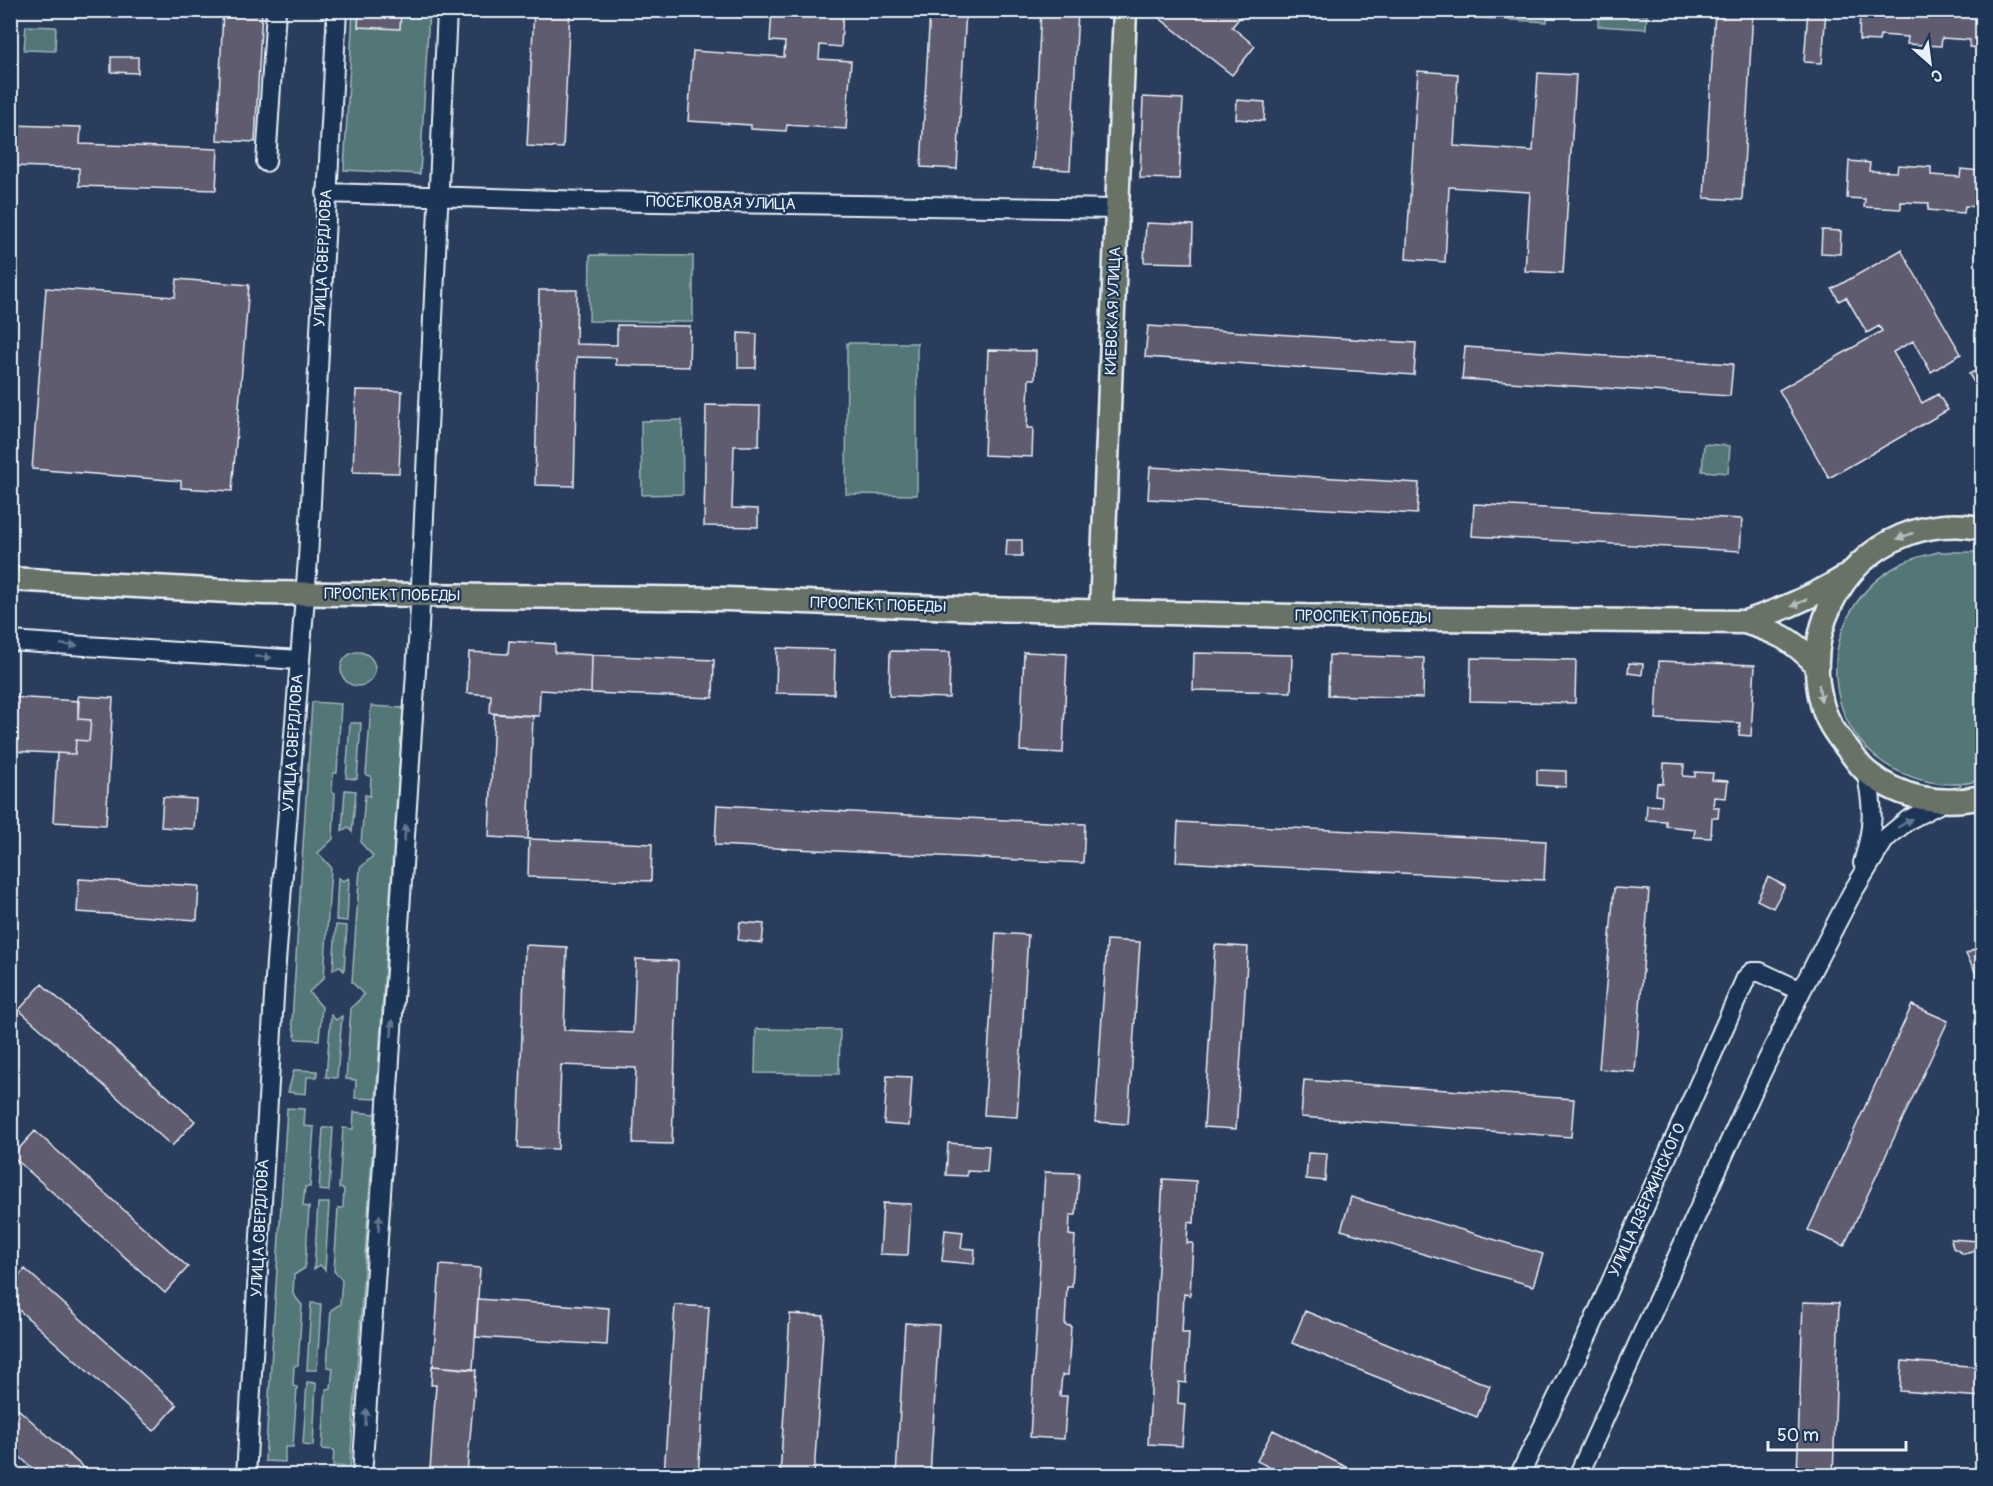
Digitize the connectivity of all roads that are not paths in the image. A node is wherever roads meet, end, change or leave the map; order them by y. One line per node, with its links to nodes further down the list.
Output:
1 (276, 10): 5 (street)
2 (337, 10): 6 (street, УЛИЦА СВЕРДЛОВА)
3 (447, 10): 7 (street)
4 (1125, 10): 8 (main road, КИЕВСКАЯ УЛИЦА)
5 (266, 162)
6 (326, 193): 7 (street, ПОСЕЛКОВАЯ УЛИЦА); 14 (street, УЛИЦА СВЕРДЛОВА)
7 (438, 195): 8 (street, ПОСЕЛКОВАЯ УЛИЦА); 15 (street)
8 (1117, 209): 16 (main road, КИЕВСКАЯ УЛИЦА)
9 (1983, 515): 10 (main road)
10 (1942, 526): 11 (main road); 12 (main road, one-way to 12)
11 (1983, 529)
12 (1848, 575): 17 (main road, ПРОСПЕКТ ПОБЕДЫ, one-way to 17); 20 (main road)
13 (10, 579): 14 (main road, ПРОСПЕКТ ПОБЕДЫ)
14 (305, 594): 15 (main road, ПРОСПЕКТ ПОБЕДЫ); 19 (street, УЛИЦА СВЕРДЛОВА)
15 (421, 595): 16 (main road, ПРОСПЕКТ ПОБЕДЫ); 27 (street, one-way to 15)
16 (1101, 611): 17 (main road, ПРОСПЕКТ ПОБЕДЫ)
17 (1745, 622): 20 (main road, ПРОСПЕКТ ПОБЕДЫ)
18 (10, 641): 19 (street, one-way to 19)
19 (299, 660): 26 (street, УЛИЦА СВЕРДЛОВА)
20 (1816, 664): 21 (main road, one-way to 21)
21 (1866, 771): 23 (main road); 24 (street)
22 (1983, 797): 23 (main road)
23 (1943, 802): 24 (street, one-way to 23)
24 (1857, 885): 25 (street)
25 (1801, 991): 28 (street, УЛИЦА ДЗЕРЖИНСКОГО); 29 (street)
26 (246, 1476)
27 (362, 1476)
28 (1519, 1476)
29 (1578, 1476)

